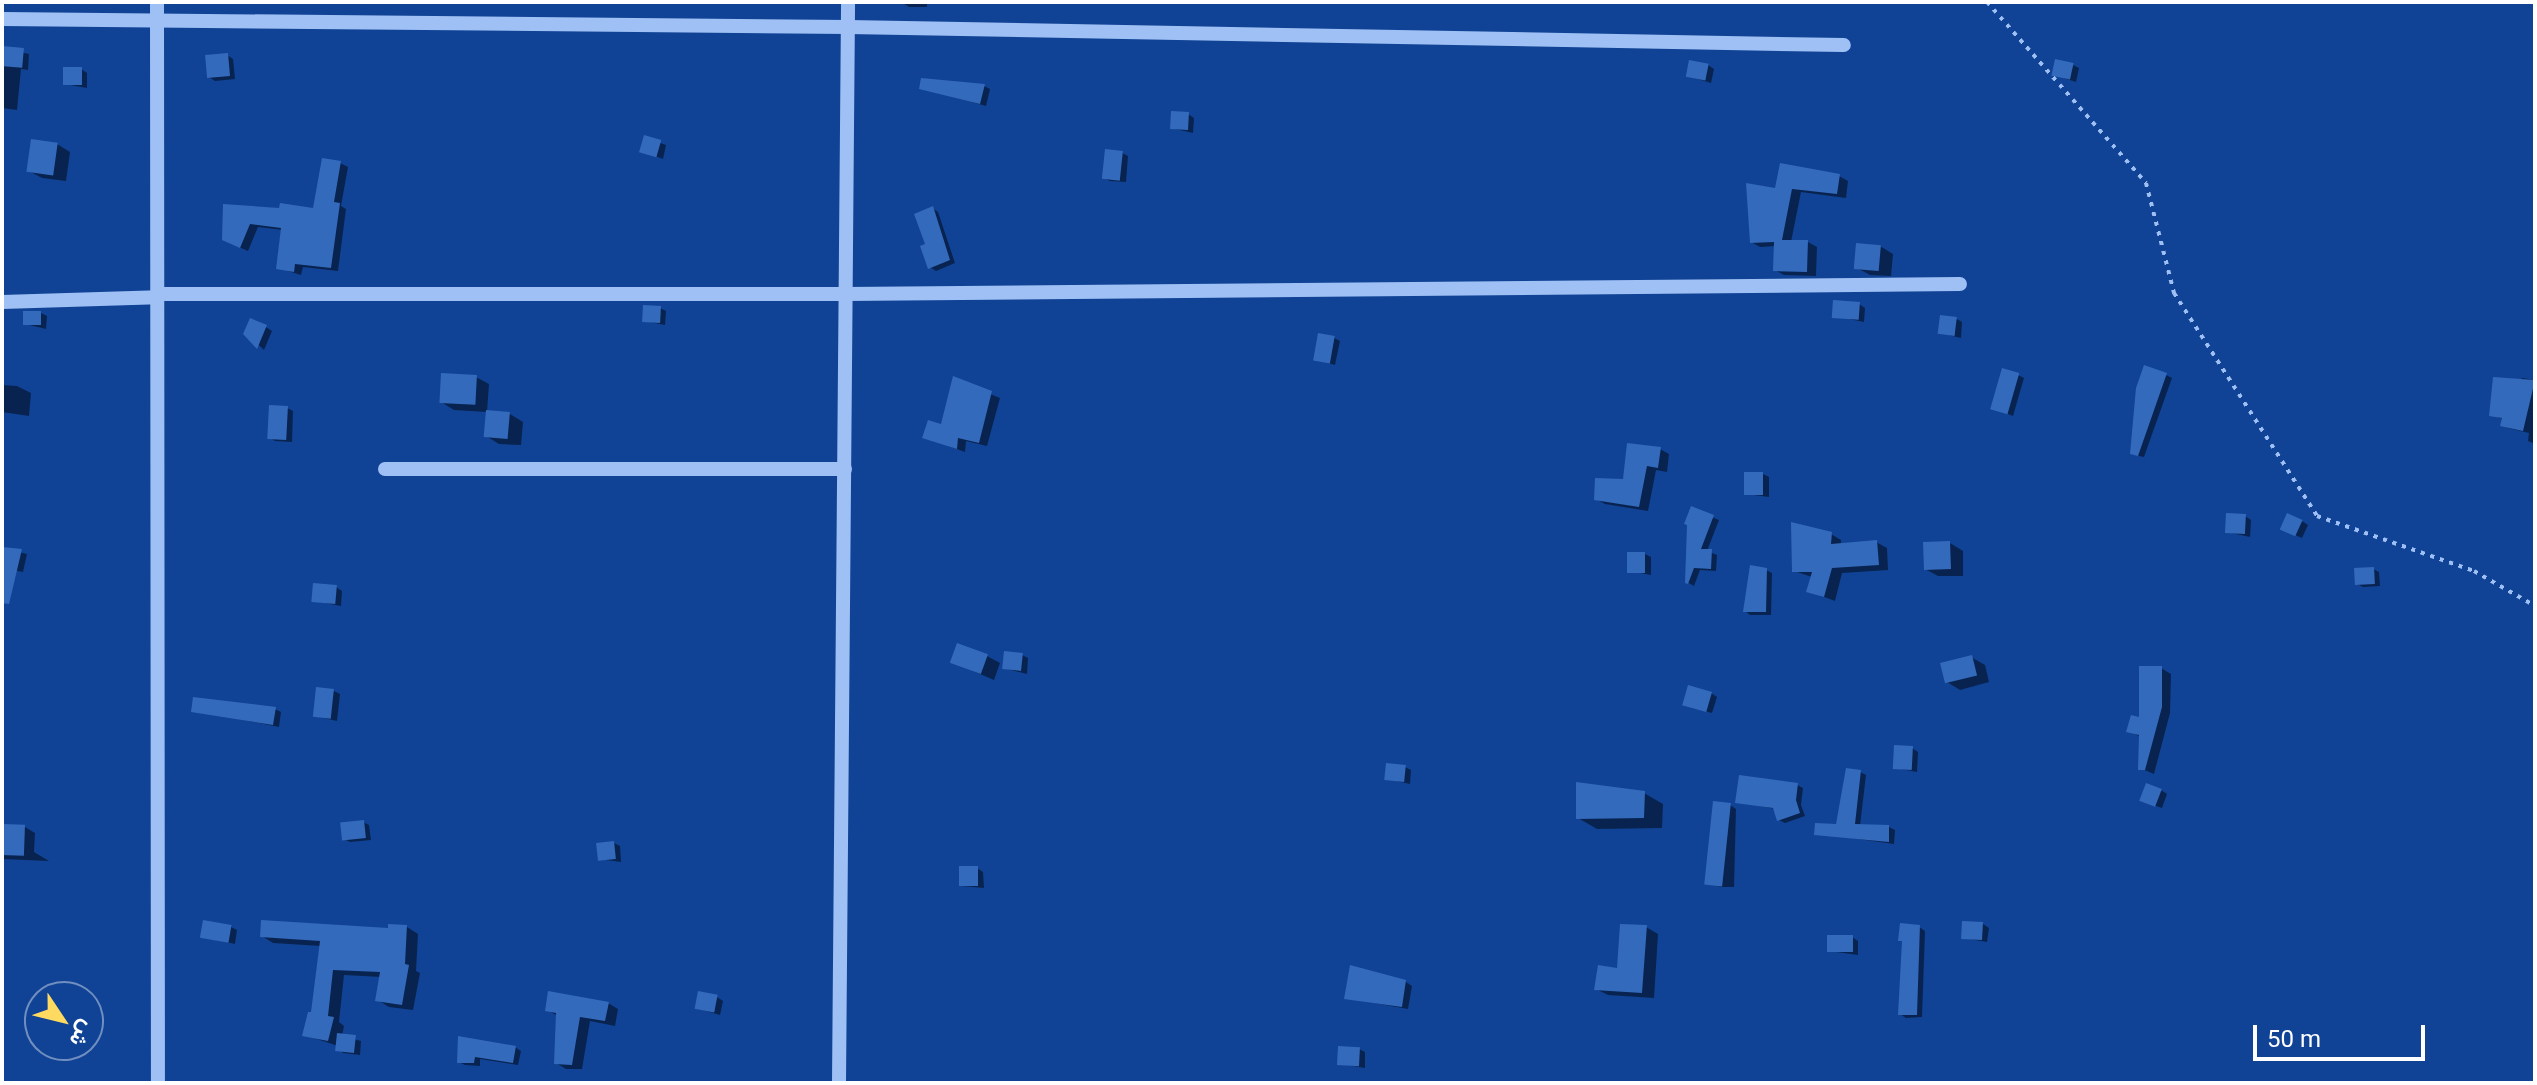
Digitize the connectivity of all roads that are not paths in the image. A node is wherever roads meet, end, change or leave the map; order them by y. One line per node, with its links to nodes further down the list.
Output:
1 (157, 2): 4 (street)
2 (848, 2): 5 (street)
3 (2, 19): 4 (street)
4 (157, 20): 5 (street); 9 (street)
5 (848, 27): 6 (street); 8 (street)
6 (1844, 45)
7 (1960, 284): 8 (street)
8 (846, 294): 9 (street); 12 (street)
9 (157, 295): 10 (street); 13 (street)
10 (2, 302)
11 (385, 469): 12 (street)
12 (845, 469): 14 (street)
13 (158, 1083)
14 (839, 1083)

